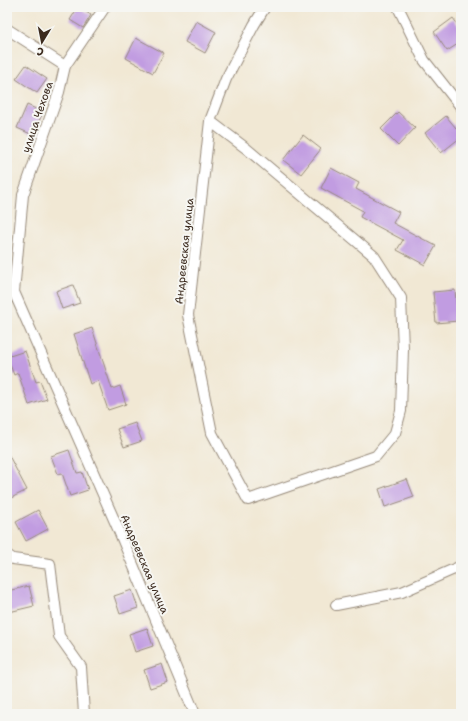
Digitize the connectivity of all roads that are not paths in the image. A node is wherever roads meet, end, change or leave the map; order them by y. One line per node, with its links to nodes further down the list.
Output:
1 (105, 7): 5 (street, улица Чехова)
2 (265, 7): 7 (street, Андреевская улица)
3 (398, 7): 6 (street)
4 (7, 29): 5 (street)
5 (65, 66): 8 (street, улица Чехова)
6 (461, 107)
7 (210, 121): 7 (street, Андреевская улица)
8 (14, 292): 13 (street, Андреевская улица)
9 (7, 555): 12 (street)
10 (461, 566): 11 (street)
11 (336, 604)
12 (84, 714)
13 (195, 714)

